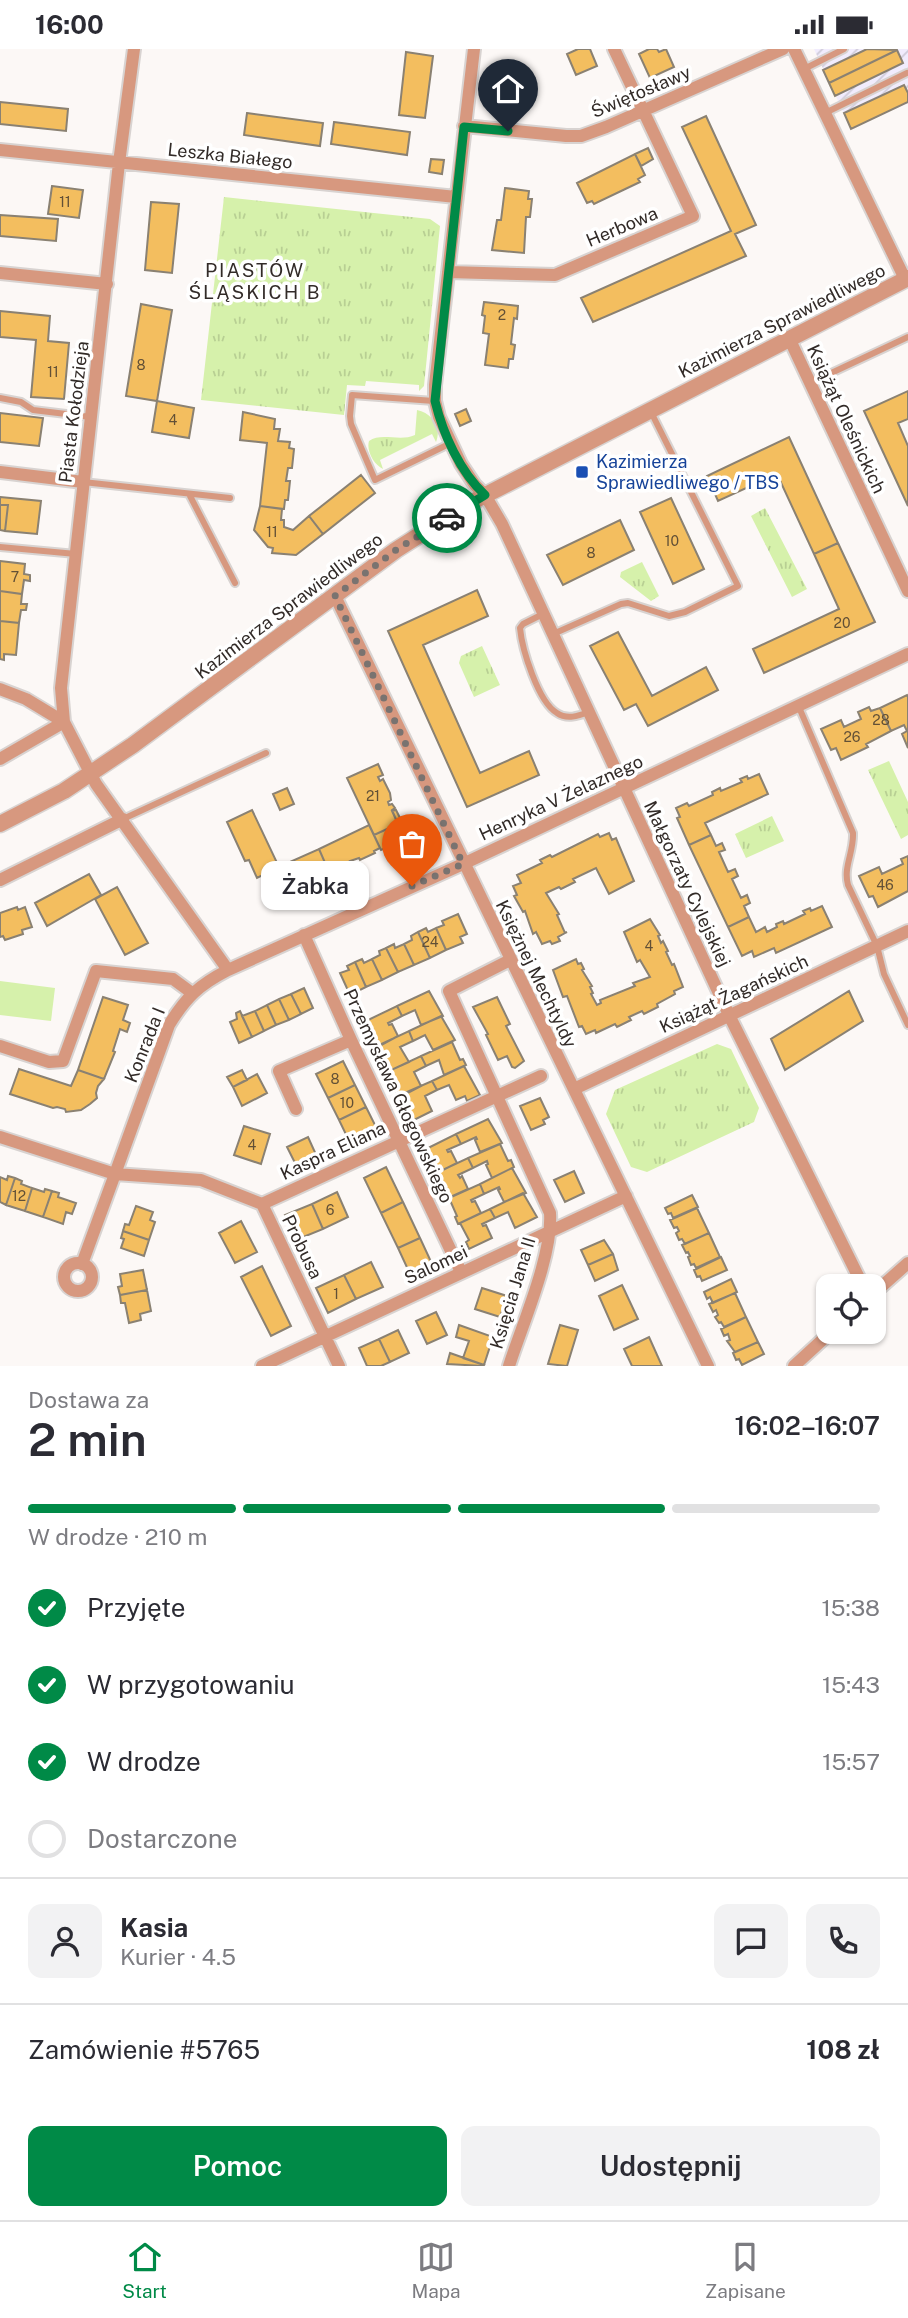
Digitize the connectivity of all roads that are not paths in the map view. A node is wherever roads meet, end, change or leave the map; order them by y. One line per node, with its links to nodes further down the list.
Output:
1 (134, 49): 13 (street, Piasta Kołodzieja)
2 (474, 49): 11 (street)
3 (614, 49): 9 (street)
4 (783, 49): 9 (street, Świętosławy)
5 (794, 49): 7 (street)
6 (844, 49): 7 (lane)
7 (804, 69): 10 (street)
8 (907, 73): 10 (lane)
9 (642, 110): 11 (street, Świętosławy); 15 (street, Herbowa)
10 (825, 113): 17 (street)
11 (464, 127): 14 (street)
12 (0, 150): 13 (street, Leszka Białego)
13 (119, 163): 14 (street, Leszka Białego); 18 (street, Piasta Kołodzieja)
14 (456, 197): 15 (street)
15 (448, 272): 23 (street)
16 (0, 273): 18 (street)
17 (906, 279): 20 (street, Kazimierza Sprawiedliwego)
18 (107, 284): 25 (street, Piasta Kołodzieja)
19 (908, 337): 21 (lane)
20 (789, 338): 21 (street, Książąt Oleśnickich); 24 (street, Kazimierza Sprawiedliwego)
21 (810, 383): 35 (street, Książąt Oleśnickich)
22 (0, 398): 25 (lane)
23 (435, 401): 26 (street, Małgorzaty Cylejskiej); 26 (lane)
24 (650, 410): 30 (street, Kazimierza Sprawiedliwego); 38 (lane)
25 (91, 417): 28 (street, Piasta Kołodzieja)
26 (451, 443): 30 (street, Małgorzaty Cylejskiej)
27 (0, 472): 28 (street)
28 (83, 482): 29 (lane); 33 (street, Piasta Kołodzieja)
29 (189, 494): 31 (lane); 34 (lane)
30 (485, 495): 36 (street, Kazimierza Sprawiedliwego); 37 (street, Małgorzaty Cylejskiej)
31 (230, 498)
32 (0, 547): 33 (lane)
33 (76, 554): 43 (street, Piasta Kołodzieja)
34 (234, 583)
35 (908, 591)
36 (335, 596): 46 (street, Kazimierza Sprawiedliwego); 50 (street, Księżnej Mechtyldy)
37 (543, 614): 38 (street, Małgorzaty Cylejskiej); 42 (lane)
38 (553, 634): 42 (street, Małgorzaty Cylejskiej)
39 (908, 654): 41 (street, Henryka V Żelaznego)
40 (0, 689): 43 (street)
41 (798, 705): 47 (street, Henryka V Żelaznego); 54 (lane)
42 (589, 712): 47 (street, Małgorzaty Cylejskiej)
43 (64, 722): 45 (street); 46 (street, Piasta Kołodzieja)
44 (266, 753): 48 (lane)
45 (0, 759)
46 (91, 774): 48 (street); 49 (street, Kazimierza Sprawiedliwego)
47 (623, 788): 50 (street, Henryka V Żelaznego); 58 (street, Małgorzaty Cylejskiej)
48 (123, 819): 51 (street); 56 (street)
49 (0, 824)
50 (463, 864): 53 (street, Henryka V Żelaznego); 55 (street, Księżnej Mechtyldy)
51 (0, 880)
52 (908, 931): 54 (street, Książąt Żagańskich)
53 (304, 935): 56 (street, Henryka V Żelaznego); 60 (street, Przemysława Głogowskiego)
54 (877, 946): 58 (street, Książąt Żagańskich); 59 (lane)
55 (510, 960): 63 (street, Księżnej Mechtyldy); 64 (street)
56 (228, 970): 57 (street, Konrada I)
57 (192, 993): 61 (street); 68 (street, Konrada I)
58 (729, 1015): 63 (street, Książąt Żagańskich); 75 (street, Małgorzaty Cylejskiej)
59 (908, 1025)
60 (351, 1040): 65 (street); 67 (street, Przemysława Głogowskiego)
61 (0, 1046)
62 (541, 1076): 64 (street, Kaspra Eliana)
63 (574, 1089): 69 (street, Księżnej Mechtyldy)
64 (497, 1095): 67 (street, Kaspra Eliana); 71 (street)
65 (296, 1109)
66 (0, 1137): 68 (street)
67 (398, 1140): 70 (street, Kaspra Eliana); 74 (street, Przemysława Głogowskiego)
68 (115, 1174): 70 (street, Probusa); 73 (street, Konrada I)
69 (626, 1196): 71 (street, Salomei); 82 (street, Księżnej Mechtyldy)
70 (262, 1204): 77 (street, Probusa)
71 (551, 1230): 74 (street, Salomei); 81 (street, Księcia Jana II)
72 (908, 1263): 76 (street)
73 (82, 1264)
74 (461, 1272): 77 (street, Salomei)
75 (857, 1274)
76 (886, 1282)
77 (326, 1337): 79 (street, Salomei); 80 (street, Probusa)
78 (818, 1344): 83 (street)
79 (262, 1366)
80 (340, 1366)
81 (509, 1366)
82 (708, 1366)
83 (794, 1366)

